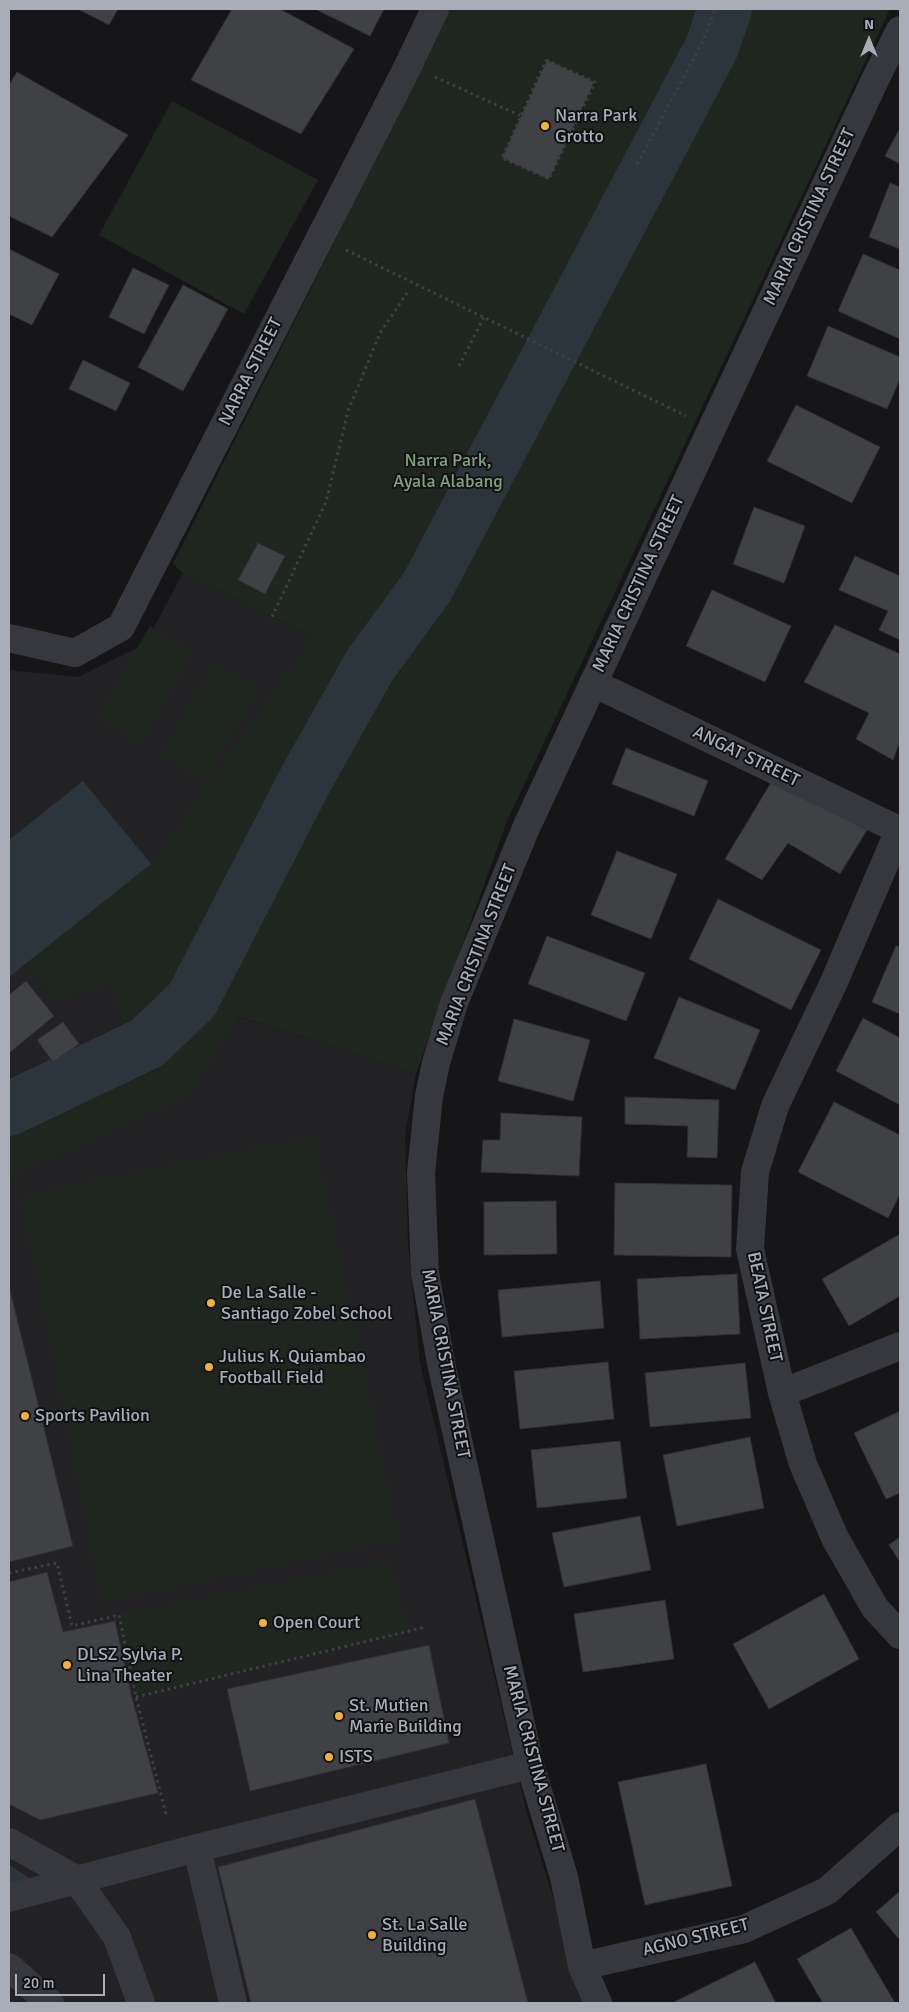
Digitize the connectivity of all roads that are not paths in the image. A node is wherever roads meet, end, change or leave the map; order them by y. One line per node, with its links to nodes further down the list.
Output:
1 (435, 9): 3 (street, NARRA STREET)
2 (900, 30): 4 (street, MARIA CRISTINA STREET)
3 (9, 638)
4 (593, 683): 5 (street, ANGAT STREET); 9 (street, MARIA CRISTINA STREET)
5 (900, 829): 7 (street, BEATA STREET)
6 (900, 1346): 7 (street)
7 (782, 1394): 8 (street, BEATA STREET)
8 (900, 1635)
9 (530, 1765): 12 (street); 15 (street, MARIA CRISTINA STREET)
10 (900, 1826): 15 (street, AGNO STREET)
11 (9, 1842): 13 (street)
12 (197, 1848): 13 (street); 19 (street)
13 (76, 1879): 14 (street); 18 (street)
14 (9, 1898)
15 (582, 1966): 20 (street, MARIA CRISTINA STREET)
16 (9, 1967): 17 (street)
17 (50, 2003)
18 (141, 2003)
19 (233, 2003)
20 (598, 2003)

